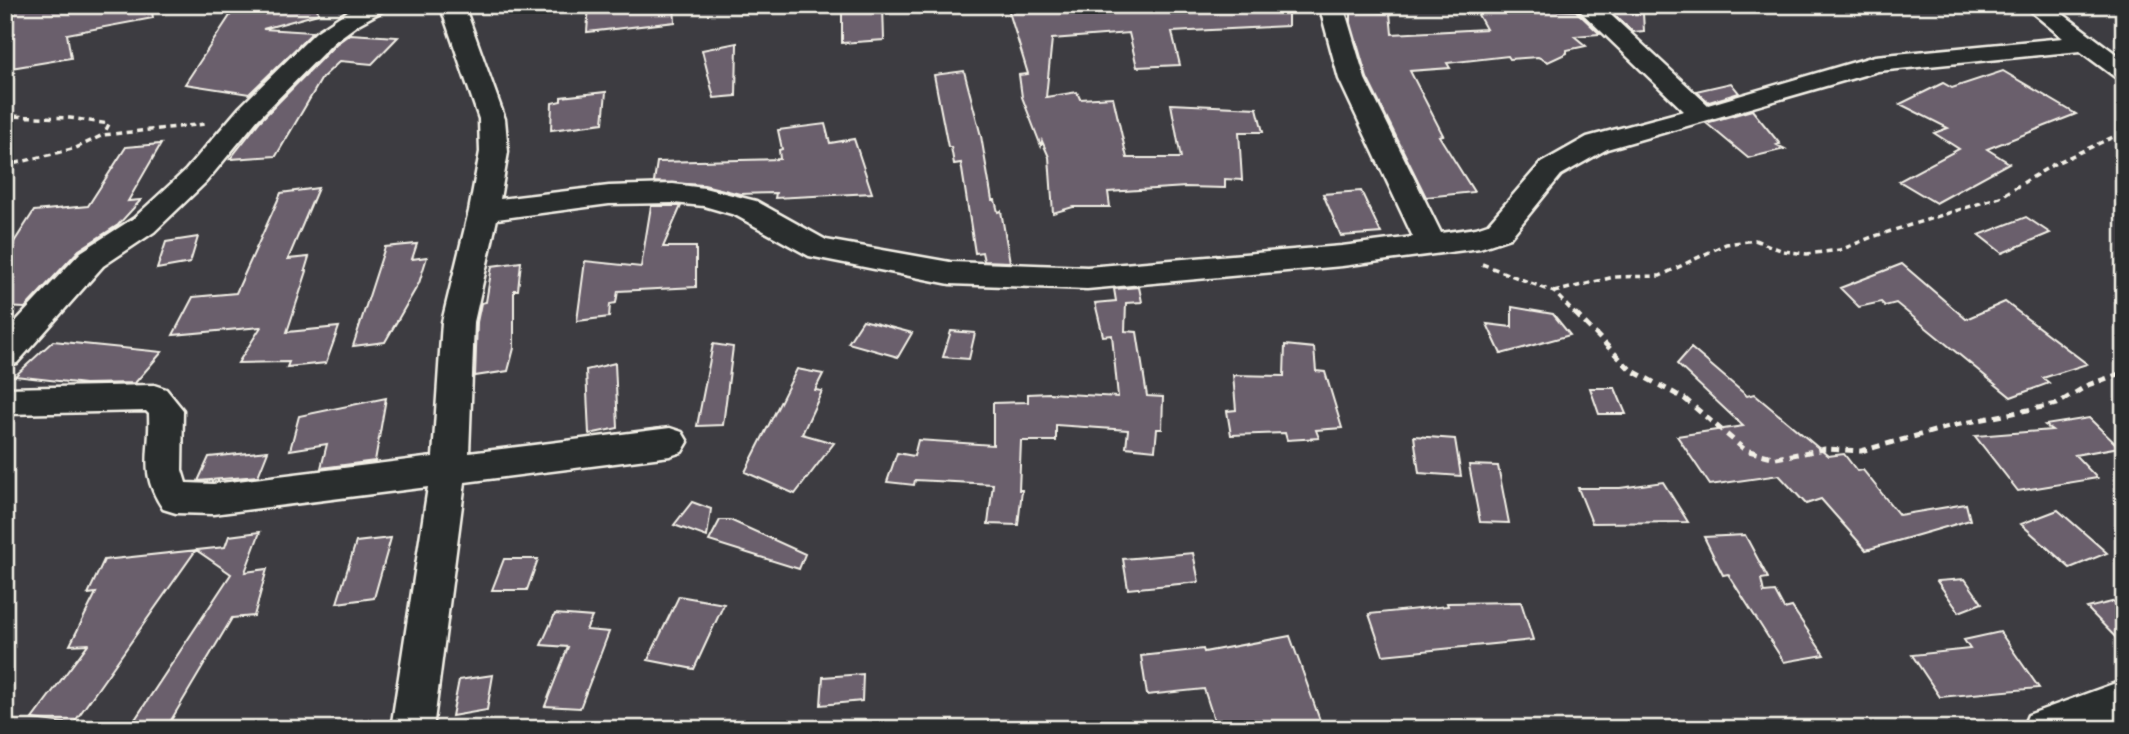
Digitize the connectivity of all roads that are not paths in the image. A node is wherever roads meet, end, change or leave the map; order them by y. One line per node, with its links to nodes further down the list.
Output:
1 (376, 5): 11 (street)
2 (452, 5): 9 (street)
3 (1331, 5): 10 (street)
4 (1586, 5): 8 (street)
5 (2035, 5): 6 (street)
6 (2084, 43): 7 (street); 8 (street)
7 (2124, 72)
8 (1702, 114): 10 (street)
9 (484, 211): 10 (street); 14 (street)
10 (1432, 245)
11 (5, 354)
12 (5, 401): 14 (street)
13 (670, 442): 14 (street)
14 (450, 469): 16 (street)
15 (2124, 699): 17 (street)
16 (412, 729)
17 (2043, 729)

